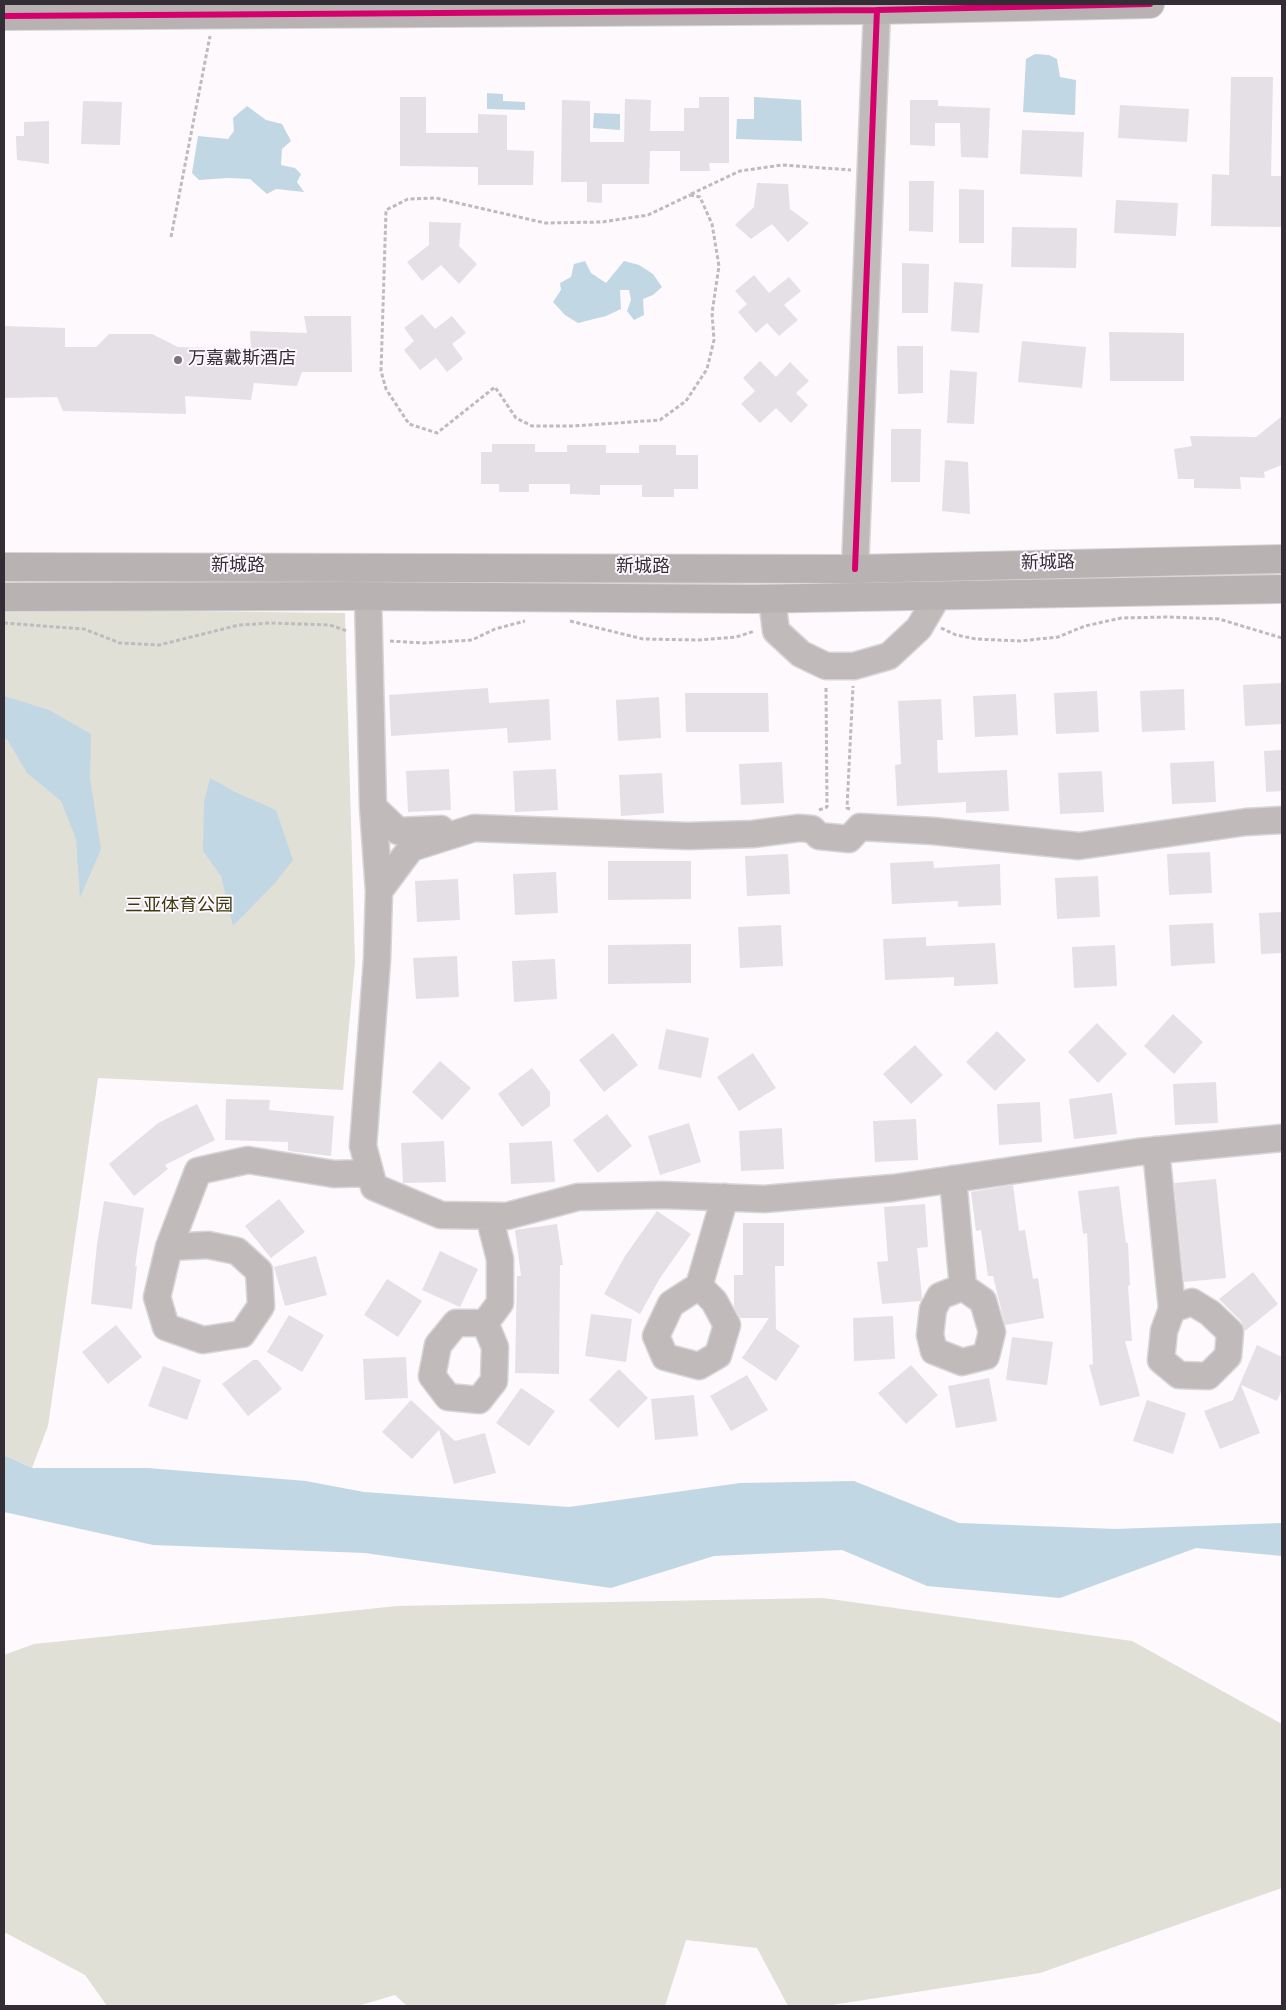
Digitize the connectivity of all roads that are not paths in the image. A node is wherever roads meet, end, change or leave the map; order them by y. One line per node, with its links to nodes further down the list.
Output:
1 (1150, 4): 2 (main road)
2 (877, 10): 3 (main road); 6 (street)
3 (4, 16)
4 (1282, 558): 6 (main road, 新城路)
5 (4, 567): 6 (main road, 新城路)
6 (855, 569)
7 (1282, 589): 10 (main road, 新城路)
8 (368, 596): 9 (main road, 新城路); 11 (main road, 新城路); 12 (street)
9 (4, 597)
10 (937, 597): 11 (main road, 新城路); 11 (street)
11 (772, 599)
12 (373, 806): 14 (street); 15 (street)
13 (1282, 820): 14 (street)
14 (474, 828): 15 (street)
15 (379, 891): 18 (street)
16 (1282, 1138): 17 (street)
17 (1156, 1150): 19 (street); 25 (street)
18 (370, 1173): 21 (street); 22 (street)
19 (953, 1179): 20 (street); 24 (street)
20 (725, 1197): 21 (street); 23 (street)
21 (489, 1216): 26 (street)
22 (169, 1247)
23 (698, 1286)
24 (963, 1287)
25 (1172, 1309)
26 (485, 1323)

